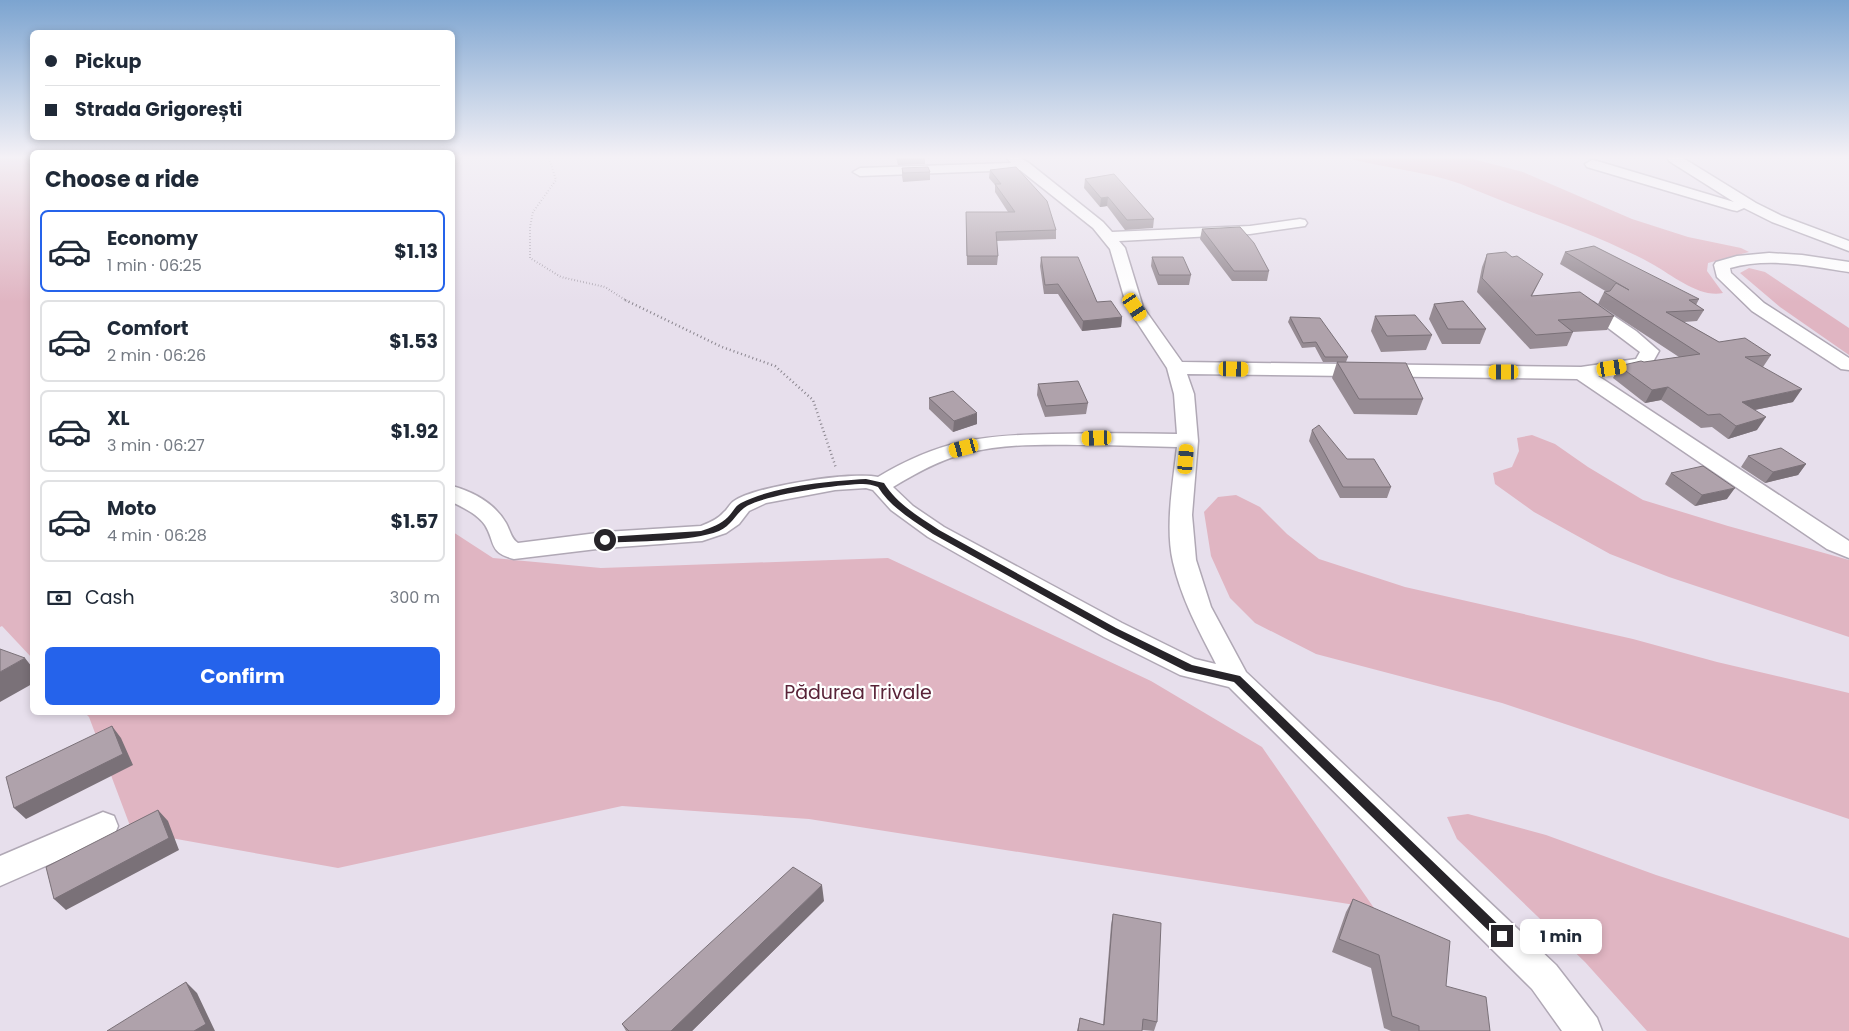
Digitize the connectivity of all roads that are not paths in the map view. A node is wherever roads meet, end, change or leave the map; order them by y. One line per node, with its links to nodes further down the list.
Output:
1 (1073, 206): 6 (street)
2 (1734, 206): 4 (street)
3 (1751, 206): 4 (street)
4 (1777, 219): 7 (street)
5 (1300, 223): 6 (street)
6 (1108, 237): 11 (street)
7 (1849, 246)
8 (1849, 266): 10 (street)
9 (1579, 301): 12 (street)
10 (1848, 365)
11 (1176, 368): 12 (street); 13 (street)
12 (1581, 373): 16 (street)
13 (1188, 441): 14 (street); 17 (street)
14 (881, 485): 15 (street); 17 (street)
15 (455, 495)
16 (1849, 550)
17 (1237, 678): 20 (street)
18 (102, 826): 19 (street)
19 (0, 871)
20 (1584, 1031)

